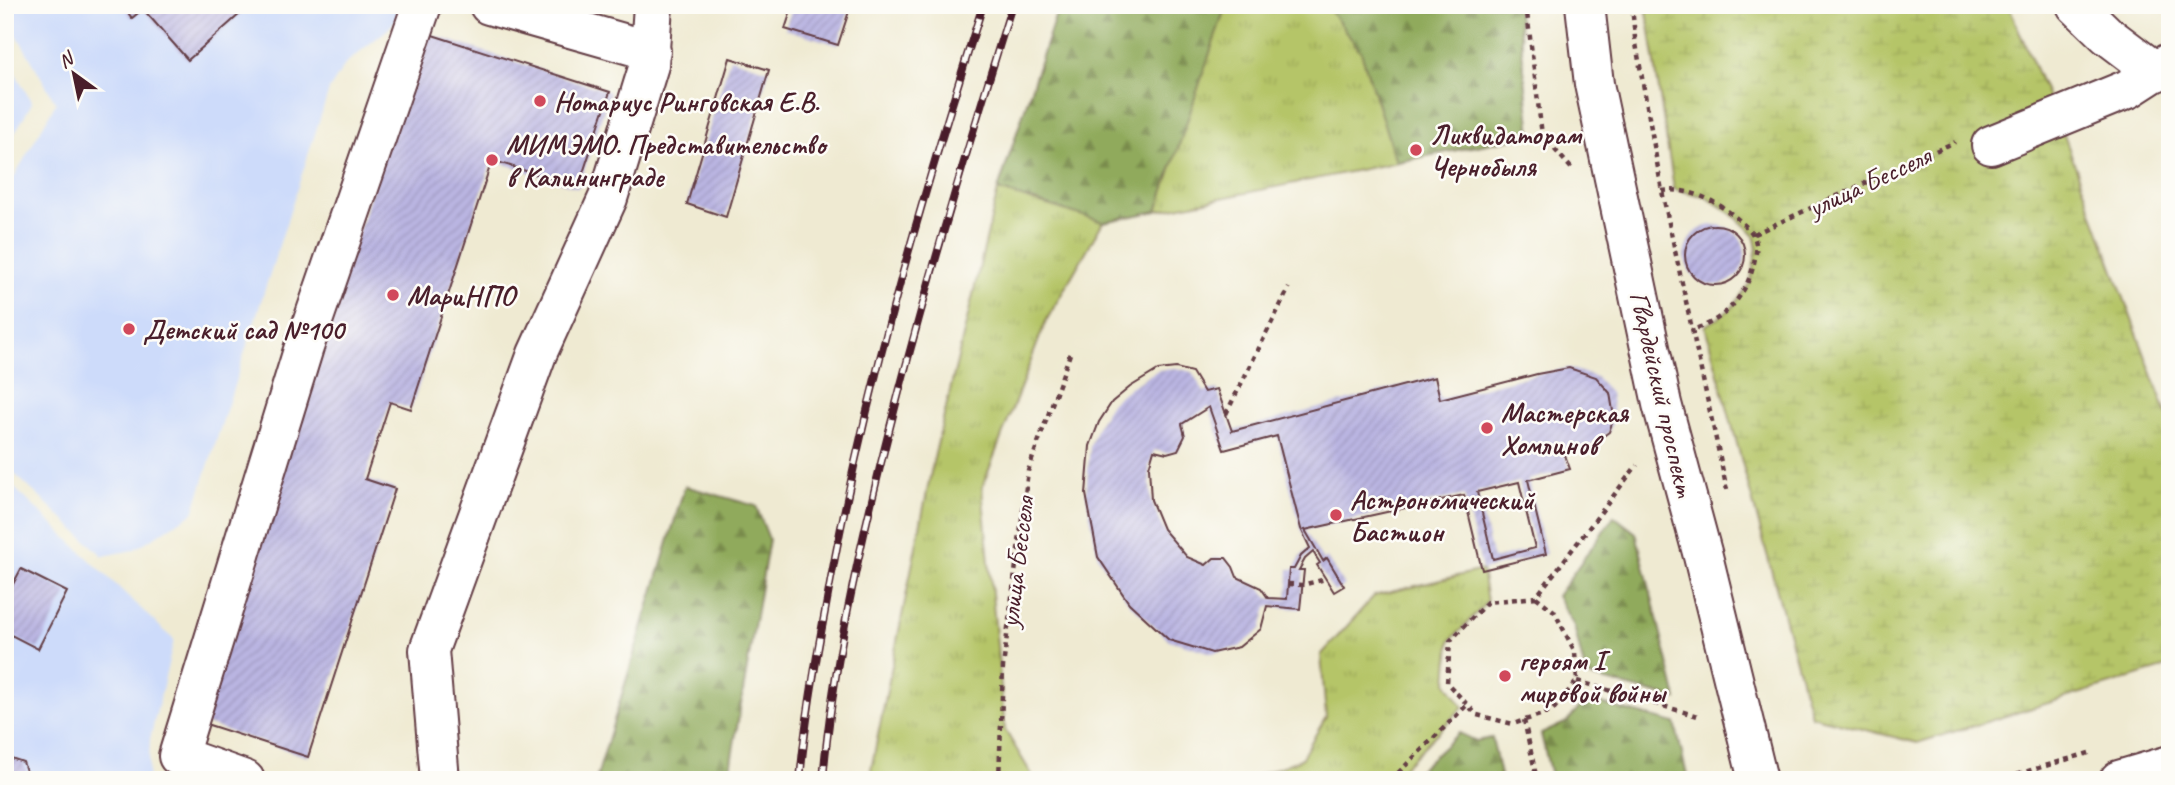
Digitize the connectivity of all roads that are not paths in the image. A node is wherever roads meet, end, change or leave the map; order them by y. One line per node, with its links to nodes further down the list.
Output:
1 (422, 5): 11 (main road)
2 (489, 5): 6 (main road)
3 (653, 5): 6 (main road)
4 (1585, 5): 13 (main road, Гвардейский проспект)
5 (2076, 5): 7 (main road)
6 (651, 51): 12 (main road)
7 (2163, 67): 8 (main road)
8 (1976, 142)
9 (2112, 764): 10 (main road)
10 (2170, 765)
11 (245, 780)
12 (440, 780)
13 (1758, 780)

